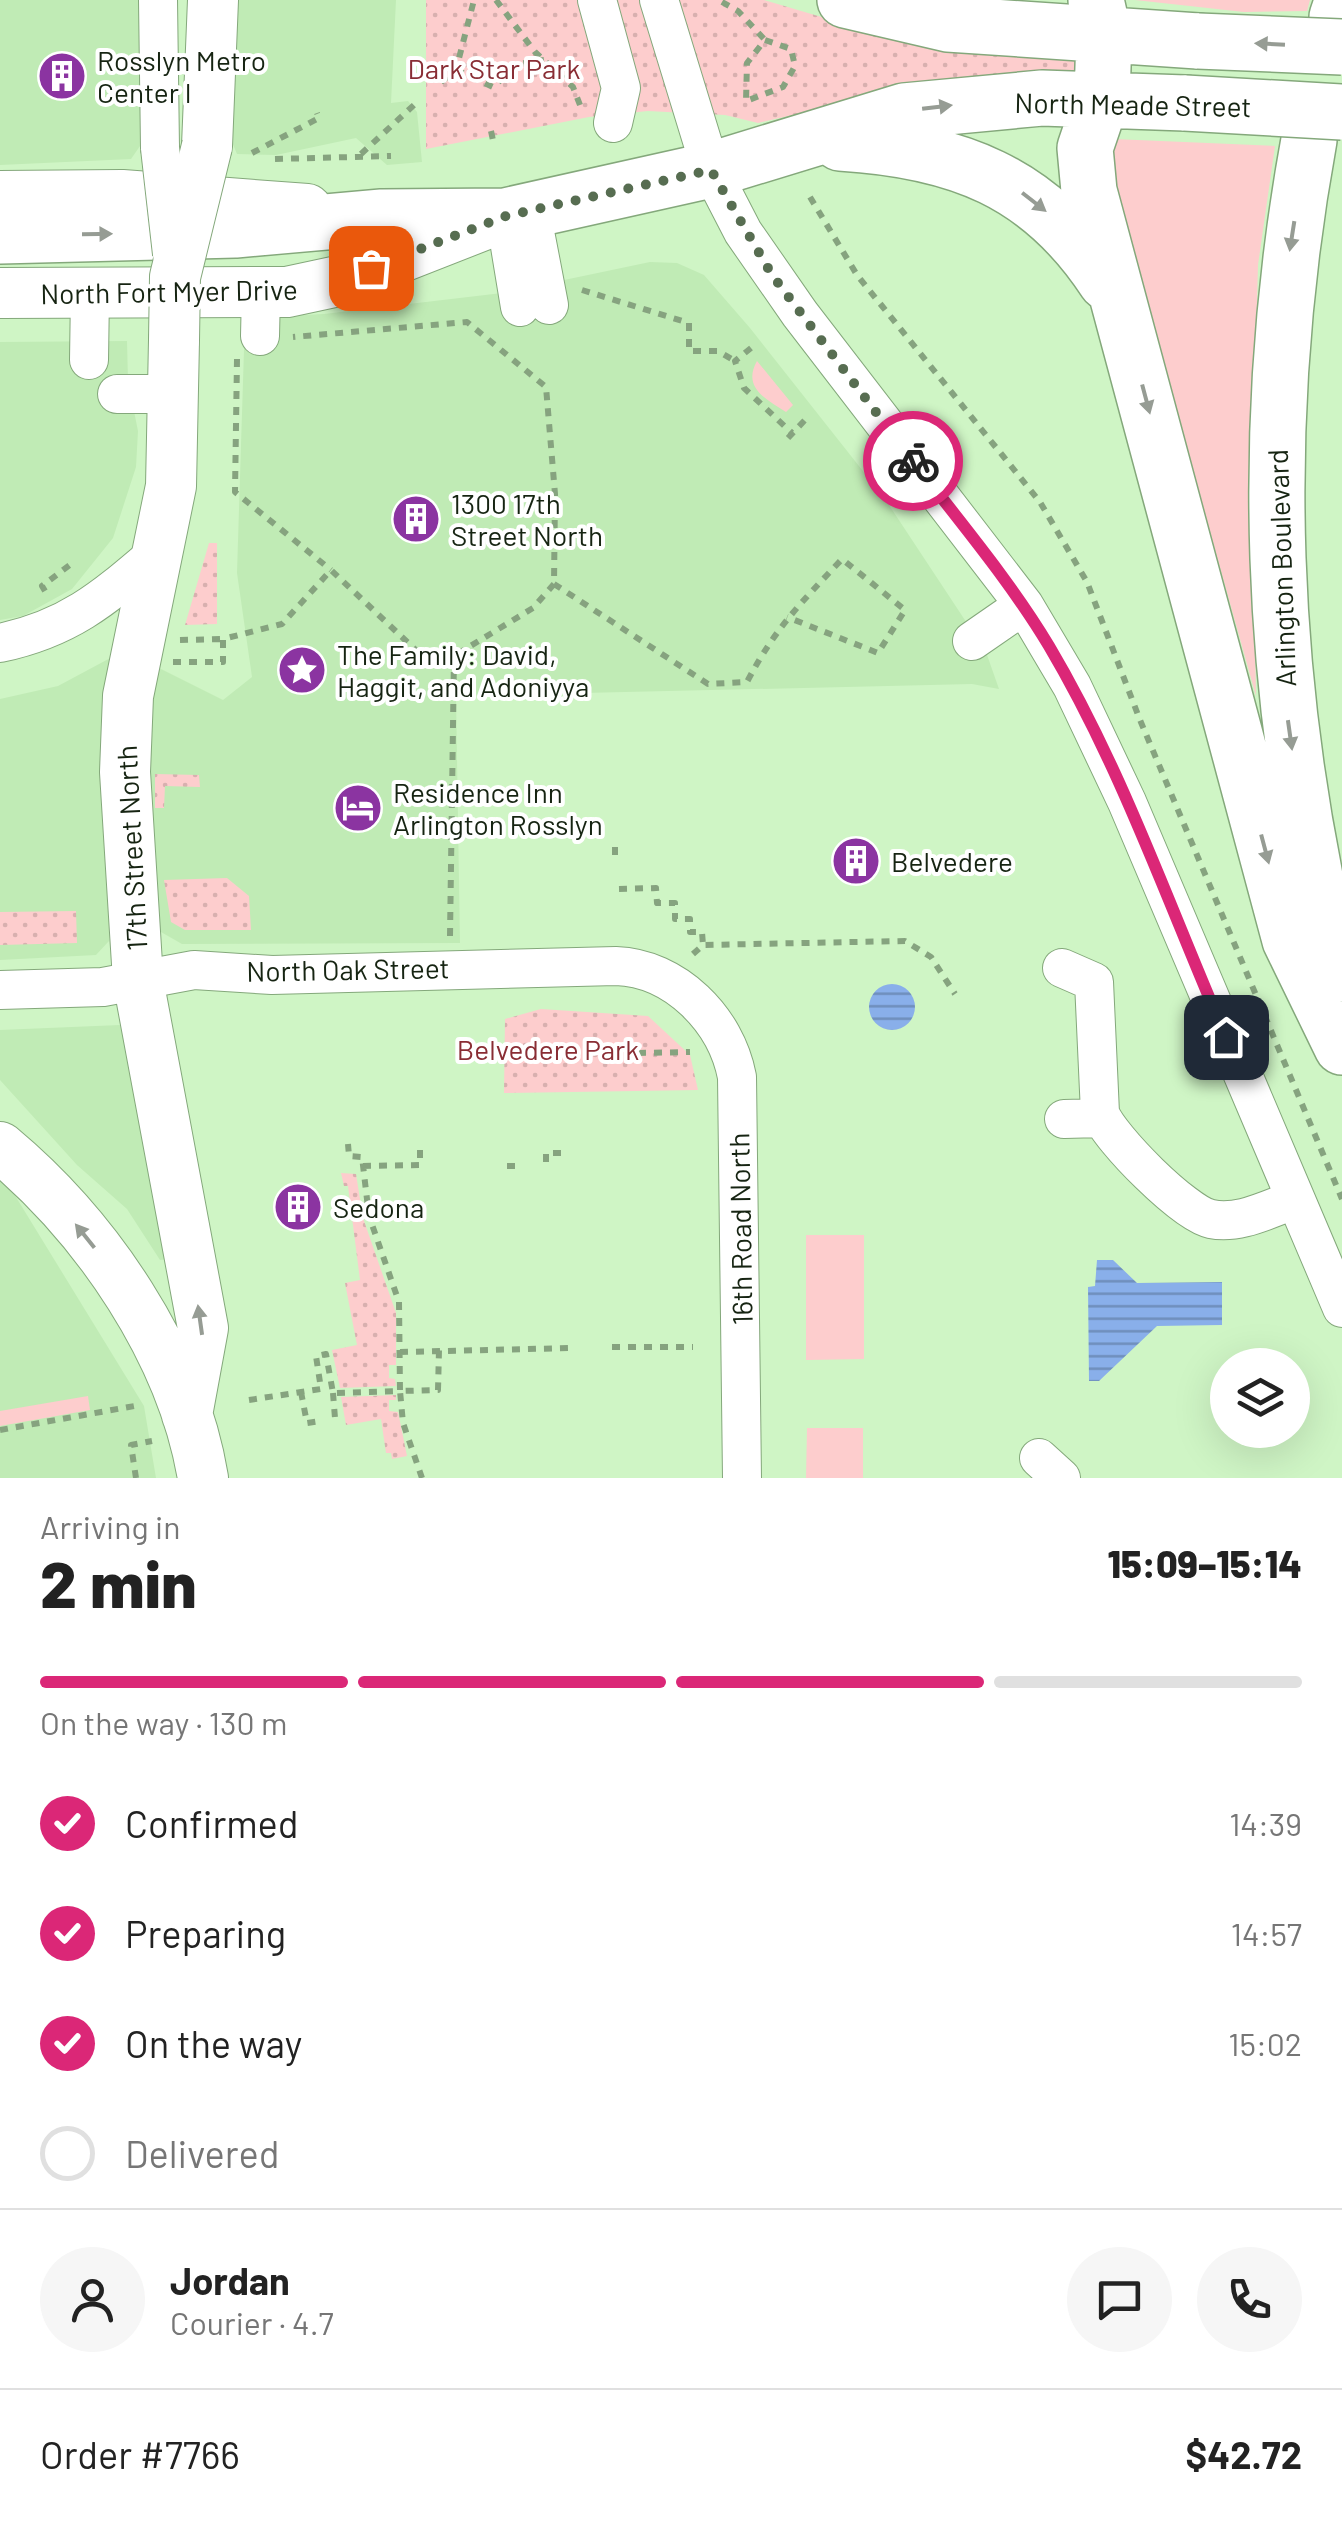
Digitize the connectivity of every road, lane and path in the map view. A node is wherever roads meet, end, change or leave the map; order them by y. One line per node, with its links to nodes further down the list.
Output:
1 (158, 0): 27 (street)
2 (213, 0): 27 (main road, 17th Street North)
3 (474, 0): 15 (path)
4 (496, 0): 14 (path)
5 (597, 0): 22 (street)
6 (659, 0): 31 (street)
7 (845, 0): 11 (highway)
8 (973, 0): 9 (highway)
9 (1018, 0)
10 (722, 2): 13 (path)
11 (1100, 18): 12 (highway, one-way to 11, bridge); 17 (highway)
12 (1340, 22)
13 (765, 40): 18 (path); 18 (path)
14 (544, 60): 15 (path); 22 (path)
15 (456, 70): 16 (path)
16 (441, 82)
17 (1102, 98): 23 (highway, North Meade Street, bridge); 25 (highway, North Meade Street, one-way to 17); 39 (highway)
18 (746, 101): 20 (path)
19 (414, 105): 28 (path)
20 (740, 110)
21 (317, 113): 27 (path)
22 (596, 120)
23 (1325, 126): 67 (highway, Arlington Boulevard, one-way to 67)
24 (492, 131): 26 (path)
25 (809, 140): 31 (highway, North Fort Myer Drive); 39 (highway, one-way to 39)
26 (494, 145)
27 (206, 151): 45 (main road, 17th Street North, bridge)
28 (360, 155): 29 (path); 30 (path)
29 (392, 156)
30 (275, 159)
31 (711, 170): 33 (highway, North Fort Myer Drive); 52 (street)
32 (0, 196): 34 (main road, North Fort Myer Drive)
33 (518, 214): 34 (highway, North Fort Myer Drive); 38 (street); 40 (main road, North Fort Myer Drive)
34 (382, 217): 35 (highway, North Fort Myer Drive, one-way to 34)
35 (0, 236)
36 (0, 293): 37 (main road, North Fort Myer Drive)
37 (90, 294): 40 (main road, North Fort Myer Drive); 42 (street)
38 (548, 300): 43 (path)
39 (1121, 305): 70 (highway, one-way to 70)
40 (259, 327): 49 (path); 50 (path)
41 (750, 348): 43 (path)
42 (89, 360)
43 (735, 361): 46 (path)
44 (117, 394): 45 (street)
45 (172, 394): 47 (main road, 17th Street North)
46 (805, 420)
47 (159, 551): 57 (street); 65 (main road, 17th Street North)
48 (75, 561): 51 (path)
49 (331, 570): 54 (path); 58 (path)
50 (554, 584): 53 (path); 58 (path)
51 (48, 597)
52 (1024, 605): 56 (street); 83 (street)
53 (787, 617): 53 (path)
54 (224, 639): 55 (path); 59 (path)
55 (192, 640)
56 (972, 642)
57 (0, 643)
58 (454, 656): 61 (path)
59 (167, 662)
60 (618, 890): 62 (path)
61 (450, 938)
62 (703, 945): 63 (path); 68 (path)
63 (694, 954)
64 (1062, 968): 74 (street)
65 (138, 980): 66 (street, North Oak Street); 69 (street, North Oak Street); 95 (main road, 17th Street North, one-way to 65)
66 (0, 990)
67 (1342, 993)
68 (955, 994)
69 (689, 996): 101 (street, 16th Road North)
70 (1342, 1047)
71 (696, 1052): 72 (path)
72 (638, 1053)
73 (1064, 1118): 74 (street)
74 (1102, 1118): 83 (street)
75 (348, 1144): 80 (path)
76 (0, 1147): 95 (main road, one-way to 76)
77 (420, 1147): 80 (path)
78 (569, 1153): 79 (path)
79 (546, 1162)
80 (363, 1166): 89 (path)
81 (507, 1166): 82 (path)
82 (517, 1166)
83 (1294, 1200): 84 (street)
84 (1342, 1308)
85 (612, 1347): 86 (path)
86 (693, 1347)
87 (573, 1348): 88 (path)
88 (439, 1350): 89 (path); 90 (path)
89 (400, 1352): 90 (path)
90 (400, 1391): 92 (path); 100 (path)
91 (301, 1392): 92 (path); 93 (path); 96 (path)
92 (333, 1393): 94 (path)
93 (249, 1400)
94 (335, 1418)
95 (162, 1420): 97 (path); 98 (path); 99 (main road)
96 (320, 1421)
97 (0, 1430)
98 (136, 1478)
99 (203, 1478)
100 (422, 1478)
101 (742, 1478)

